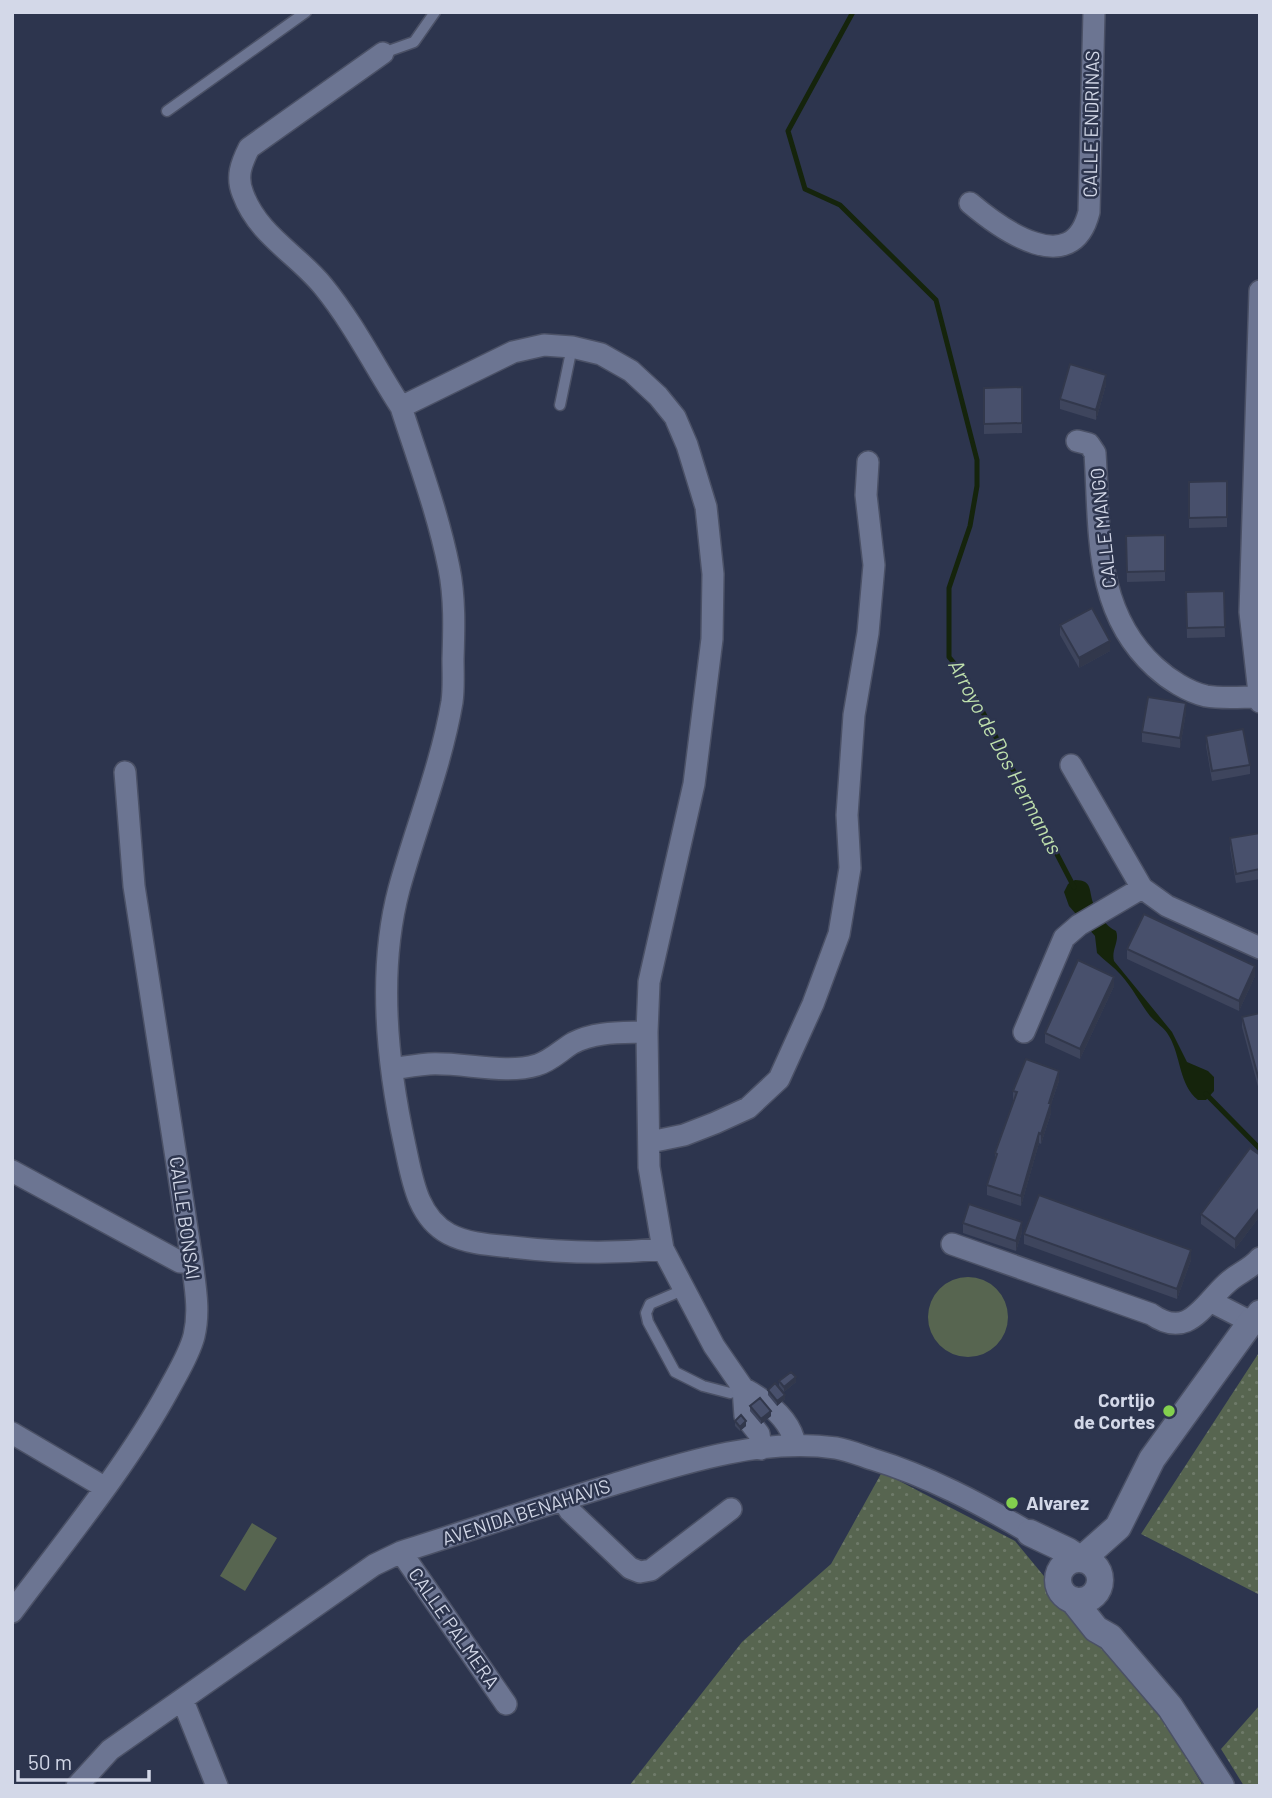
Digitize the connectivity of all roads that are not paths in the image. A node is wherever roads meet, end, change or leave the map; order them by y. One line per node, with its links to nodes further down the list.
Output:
1 (306, 12): 5 (lane)
2 (435, 12): 4 (lane)
3 (1094, 12): 6 (street, CALLE ENDRINAS)
4 (383, 53): 10 (street)
5 (167, 111)
6 (970, 203)
7 (1260, 291): 13 (street)
8 (572, 347): 9 (lane); 10 (street); 19 (street)
9 (560, 405)
10 (401, 407): 21 (street)
11 (1077, 441): 14 (street, CALLE MANGO)
12 (868, 462): 22 (street)
13 (1255, 526): 14 (street)
14 (1259, 699)
15 (1071, 765): 17 (street)
16 (125, 772): 27 (street, CALLE BONSAI)
17 (1142, 888): 18 (street); 20 (street)
18 (1260, 948)
19 (647, 1032): 21 (street); 22 (street)
20 (1024, 1032)
21 (392, 1069): 25 (street)
22 (650, 1142): 25 (street)
23 (12, 1171): 27 (street)
24 (952, 1244): 29 (street)
25 (663, 1249): 28 (street)
26 (1260, 1258): 29 (street)
27 (192, 1261): 35 (street, CALLE BONSAI)
28 (683, 1290): 31 (street); 31 (lane)
29 (1217, 1305): 30 (street)
30 (1257, 1317): 40 (street)
31 (743, 1388): 33 (street); 34 (street)
32 (12, 1433): 35 (street)
33 (795, 1445): 34 (street, AVENIDA BENAHAVIS); 38 (street, AVENIDA BENAHAVIS)
34 (761, 1449): 36 (street, AVENIDA BENAHAVIS)
35 (104, 1487): 43 (street, CALLE BONSAI)
36 (563, 1500): 37 (street); 39 (street, AVENIDA BENAHAVIS)
37 (731, 1508)
38 (1030, 1533): 40 (street, AVENIDA BENAHAVIS); 41 (street)
39 (401, 1552): 45 (street, AVENIDA BENAHAVIS); 46 (street, CALLE PALMERA)
40 (1090, 1570): 41 (street); 42 (street); 44 (street)
41 (1057, 1578): 42 (street)
42 (1073, 1601): 44 (street)
43 (12, 1612)
44 (1110, 1637): 49 (street)
45 (183, 1700): 47 (street, AVENIDA BENAHAVIS); 48 (street)
46 (506, 1704)
47 (77, 1786)
48 (218, 1786)
49 (1221, 1786)

